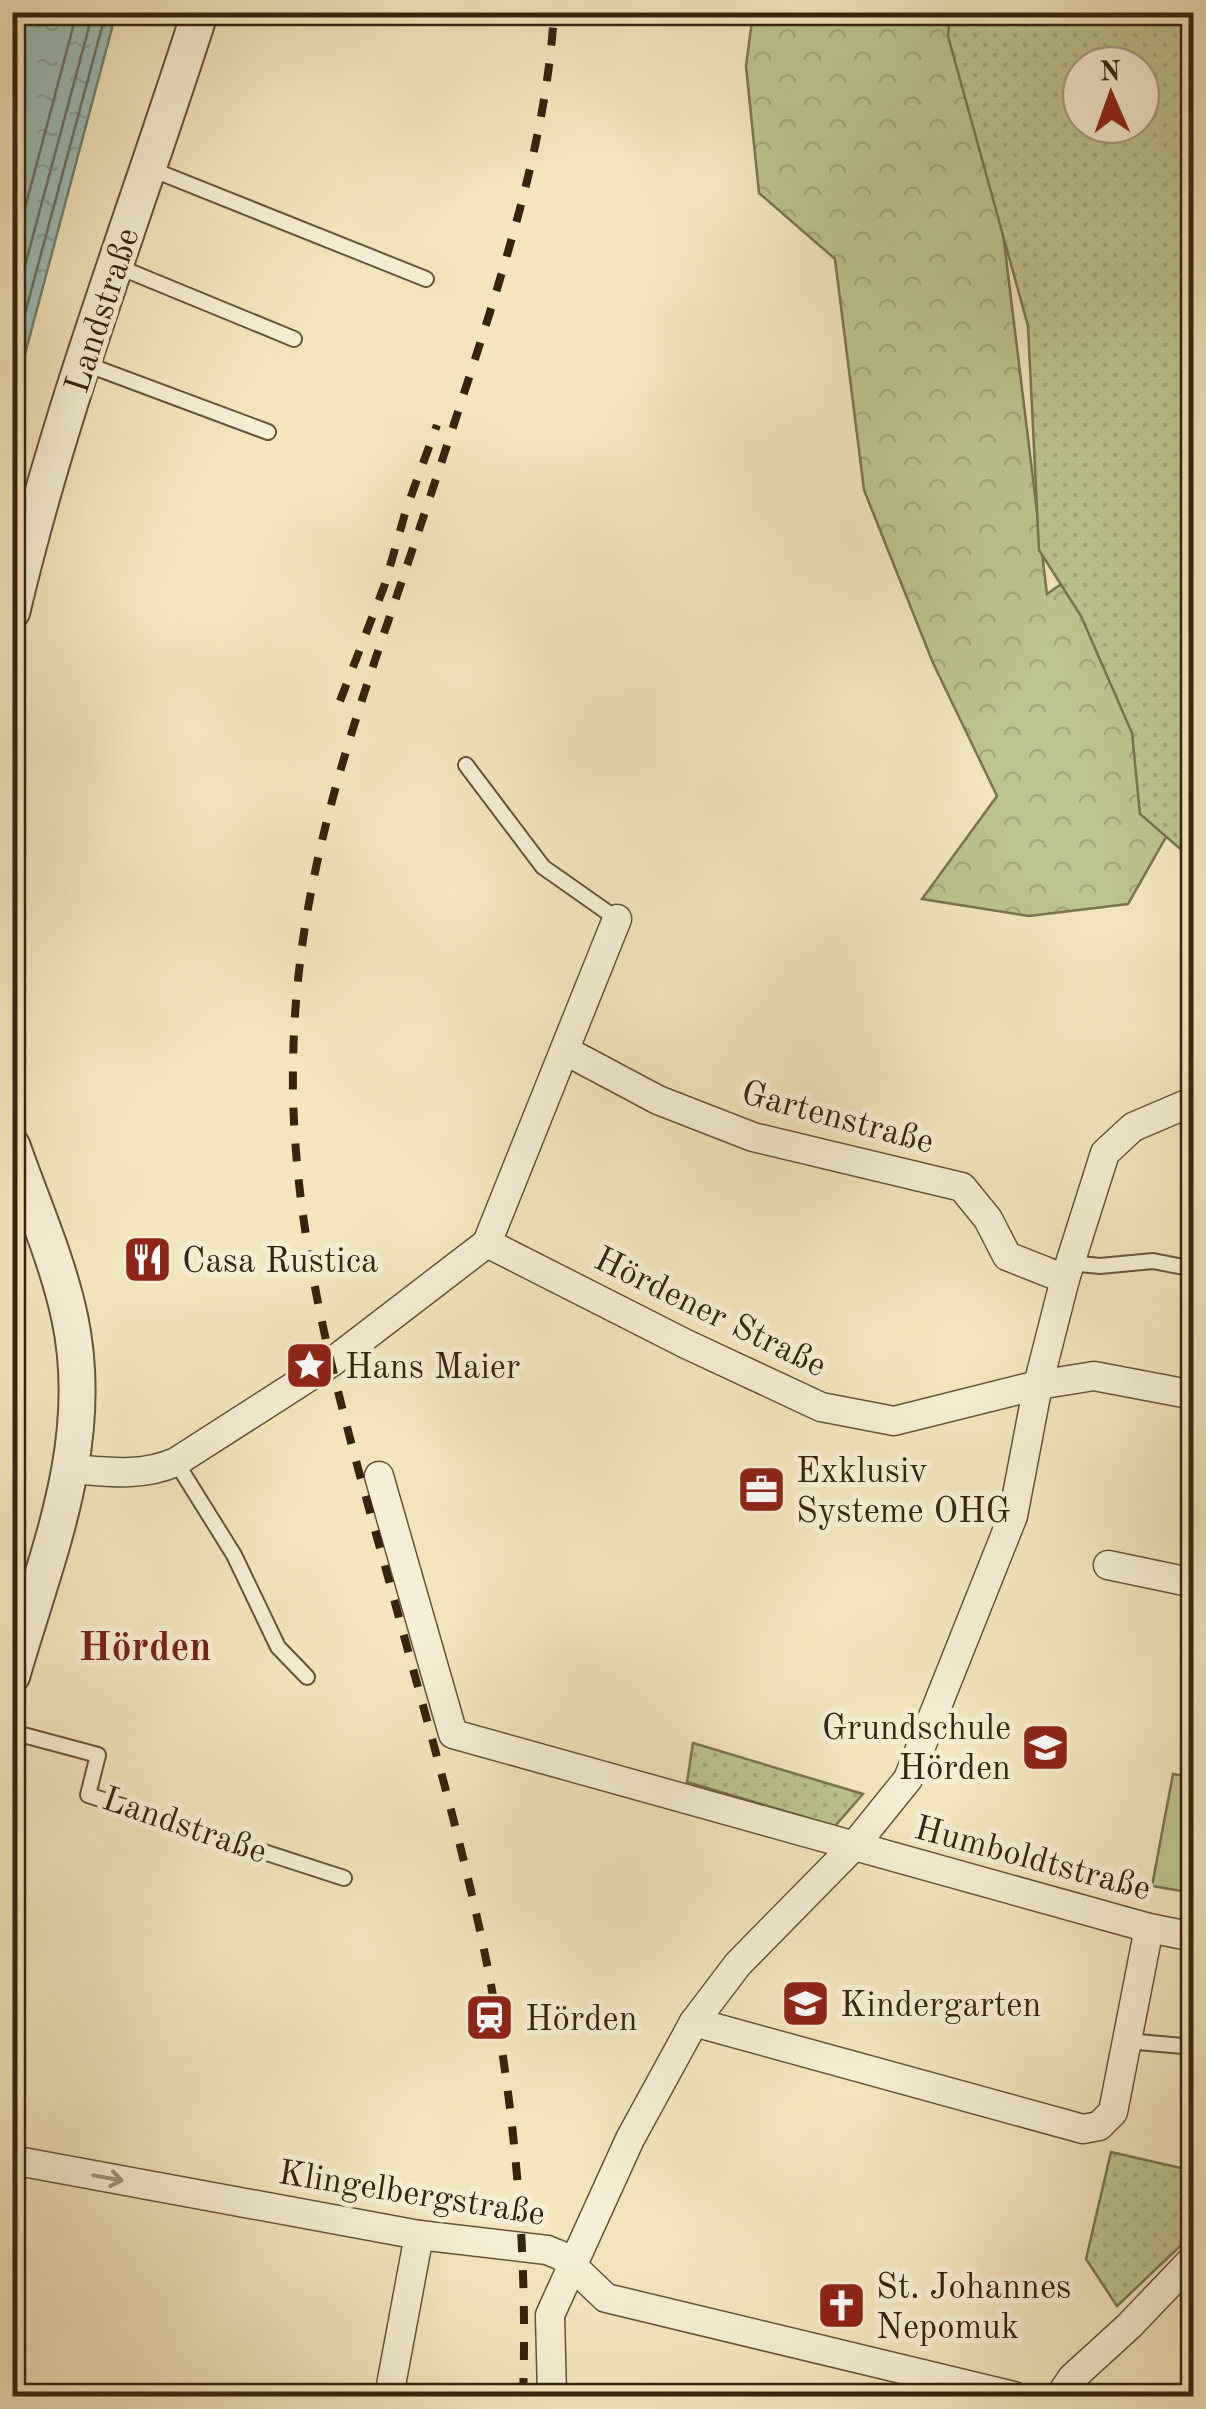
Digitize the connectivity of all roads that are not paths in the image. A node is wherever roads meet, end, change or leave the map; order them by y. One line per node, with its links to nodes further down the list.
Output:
1 (200, 12): 2 (street, Landstraße)
2 (150, 168): 3 (street, Landstraße); 4 (lane)
3 (113, 265): 5 (lane); 6 (street, Landstraße)
4 (426, 279)
5 (294, 339)
6 (82, 363): 7 (lane); 8 (street, Landstraße)
7 (268, 432)
8 (12, 611)
9 (466, 764): 10 (lane)
10 (617, 919): 11 (street)
11 (566, 1051): 14 (street); 16 (street, Gartenstraße)
12 (1194, 1101): 16 (street)
13 (12, 1146): 20 (street)
14 (487, 1243): 17 (street, Hördener Straße); 19 (street)
15 (1194, 1269): 16 (lane)
16 (1067, 1271): 17 (street)
17 (1038, 1385): 18 (street, Hördener Straße); 27 (street)
18 (1194, 1396)
19 (176, 1462): 20 (street); 25 (lane)
20 (72, 1469): 24 (street)
21 (379, 1476): 27 (street, Humboldtstraße)
22 (1108, 1565): 23 (street)
23 (1194, 1582)
24 (12, 1675)
25 (306, 1677)
26 (12, 1732): 28 (lane, Landstraße)
27 (854, 1846): 29 (street, Humboldtstraße); 31 (street)
28 (344, 1878)
29 (1149, 1928): 30 (street, Humboldtstraße); 32 (street)
30 (1194, 1937)
31 (694, 2022): 32 (street); 37 (street)
32 (1127, 2042): 33 (lane)
33 (1194, 2048)
34 (12, 2160): 35 (street, Klingelbergstraße, one-way to 35)
35 (419, 2234): 37 (street, Klingelbergstraße); 38 (street)
36 (1194, 2258): 41 (street)
37 (572, 2265): 39 (street); 40 (street, Klingelbergstraße)
38 (389, 2396)
39 (552, 2396)
40 (1014, 2396)
41 (1060, 2396)

